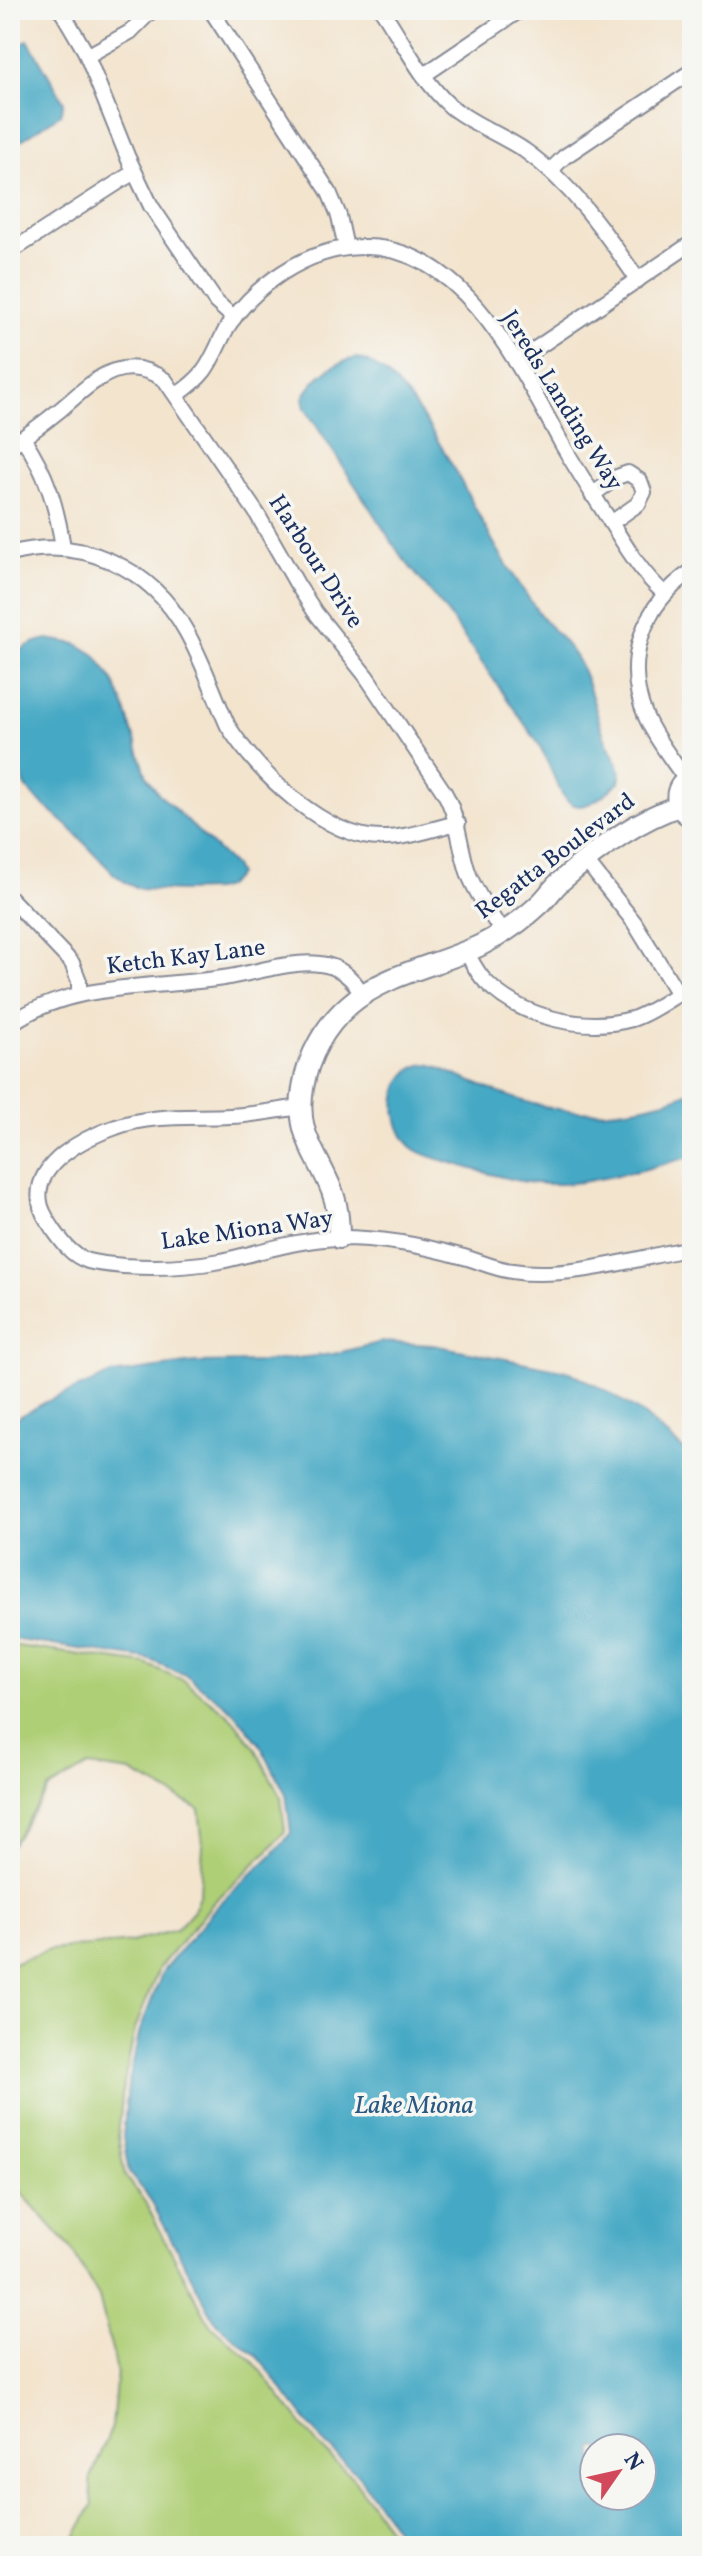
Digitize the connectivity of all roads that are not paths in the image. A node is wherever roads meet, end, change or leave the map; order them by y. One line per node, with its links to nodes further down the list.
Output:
1 (61, 10): 6 (street)
2 (152, 10): 6 (street)
3 (211, 10): 12 (street)
4 (382, 10): 8 (street)
5 (520, 10): 8 (street)
6 (87, 56): 10 (street)
7 (692, 71): 9 (street)
8 (424, 75): 9 (street)
9 (550, 171): 14 (street)
10 (134, 172): 13 (street); 15 (street)
11 (692, 243): 14 (street)
12 (346, 248): 15 (street, Jereds Landing Way); 16 (street, Jereds Landing Way)
13 (10, 252)
14 (638, 280): 16 (street)
15 (234, 318): 17 (street, Jereds Landing Way)
16 (516, 362): 19 (street, Jereds Landing Way)
17 (177, 395): 18 (street, Harbour Drive); 27 (street, Harbour Drive)
18 (16, 442): 21 (street)
19 (592, 495): 20 (street, Jereds Landing Way); 20 (street)
20 (611, 523): 24 (street, Jereds Landing Way)
21 (63, 547): 22 (street); 27 (street)
22 (10, 554)
23 (692, 571): 24 (street)
24 (664, 593): 25 (street)
25 (689, 778): 26 (street, Regatta Boulevard)
26 (685, 812): 28 (street, Regatta Boulevard)
27 (458, 823): 30 (street, Harbour Drive)
28 (586, 861): 30 (street, Regatta Boulevard); 35 (street)
29 (10, 898): 33 (street)
30 (502, 933): 31 (street, Regatta Boulevard)
31 (466, 951): 34 (street, Regatta Boulevard); 35 (street)
32 (692, 986): 35 (street)
33 (79, 994): 34 (street, Ketch Kay Lane); 36 (street, Ketch Kay Lane)
34 (363, 994): 37 (street, Regatta Boulevard)
35 (678, 994)
36 (10, 1024)
37 (302, 1107): 38 (street, Regatta Boulevard); 38 (street, Lake Miona Way)
38 (339, 1238): 39 (street, Lake Miona Way)
39 (692, 1248)

